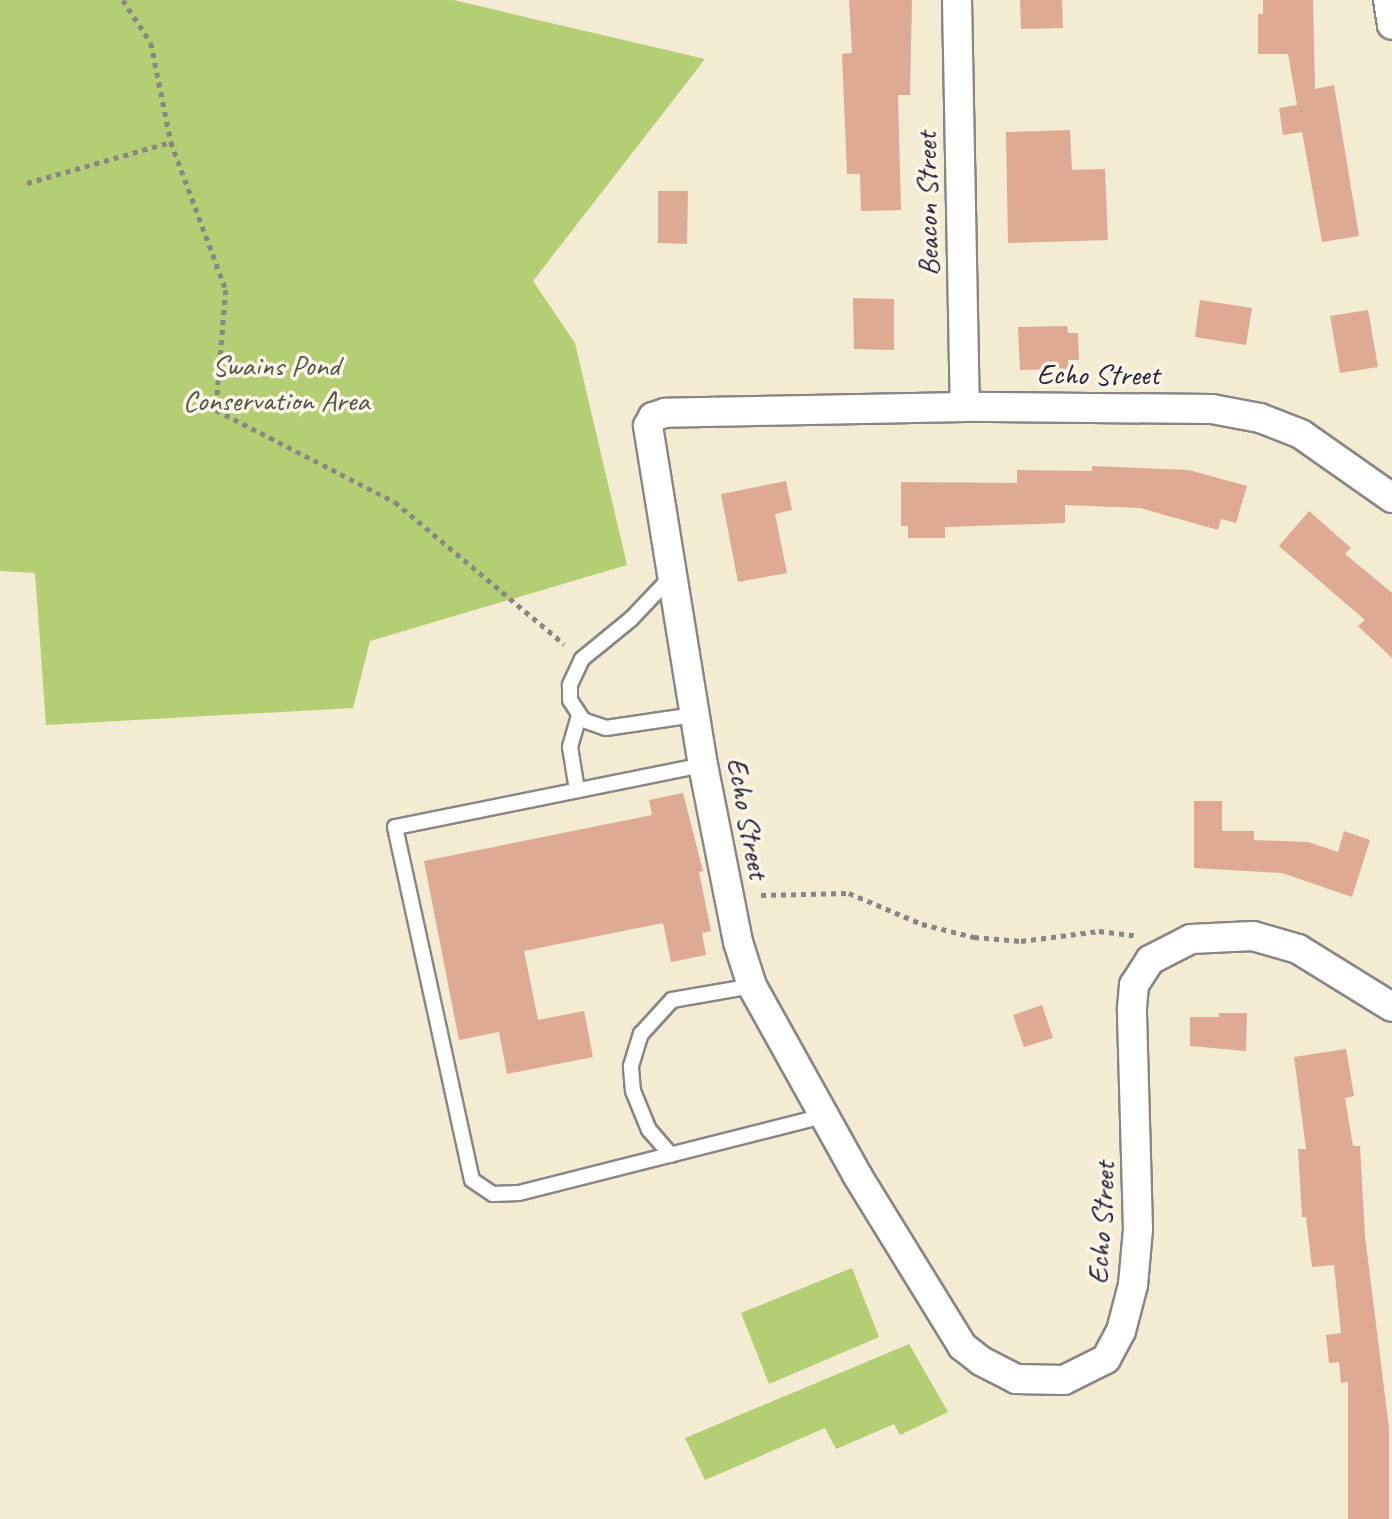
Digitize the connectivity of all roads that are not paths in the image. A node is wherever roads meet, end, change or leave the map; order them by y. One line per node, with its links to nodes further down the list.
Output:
1 (957, 0): 4 (street, Beacon Street)
2 (1388, 0): 3 (street)
3 (1392, 26)
4 (965, 407): 5 (street, Echo Street); 6 (street, Echo Street)
5 (1392, 498)
6 (671, 577): 7 (street, Echo Street); 8 (lane)
7 (694, 715): 8 (lane); 9 (street, Echo Street)
8 (579, 716): 10 (lane)
9 (703, 765): 10 (lane); 11 (street, Echo Street)
10 (578, 790): 14 (lane)
11 (752, 986): 13 (street, Echo Street); 14 (lane)
12 (1392, 1007): 13 (street, Echo Street)
13 (824, 1116): 14 (lane)
14 (671, 1155)

